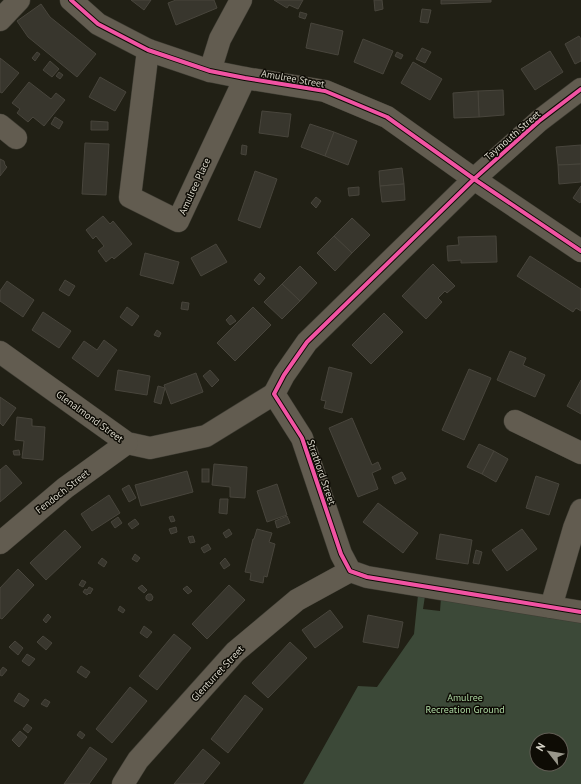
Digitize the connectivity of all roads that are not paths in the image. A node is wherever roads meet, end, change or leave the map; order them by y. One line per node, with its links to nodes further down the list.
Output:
1 (19, 0): 4 (street)
2 (71, 0): 5 (street, Amulree Street)
3 (241, 0): 6 (street)
4 (0, 20)
5 (148, 50): 6 (street, Amulree Street); 7 (street, Amulree Place)
6 (210, 71): 7 (street, Amulree Street)
7 (245, 78): 9 (street, Amulree Street)
8 (581, 89): 9 (street, Taymouth Street)
9 (474, 179): 10 (street, Amulree Street); 12 (street)
10 (581, 251)
11 (0, 352): 14 (street, Glenalmond Street)
12 (274, 394): 14 (street, Glenalmond Street); 18 (street, Strathord Street)
13 (515, 421): 15 (street)
14 (127, 443): 17 (street, Fendoch Street)
15 (581, 453)
16 (581, 510): 19 (street)
17 (0, 543)
18 (350, 571): 19 (street); 21 (street, Glenturret Street)
19 (551, 607): 20 (street)
20 (581, 612)
21 (123, 784)

